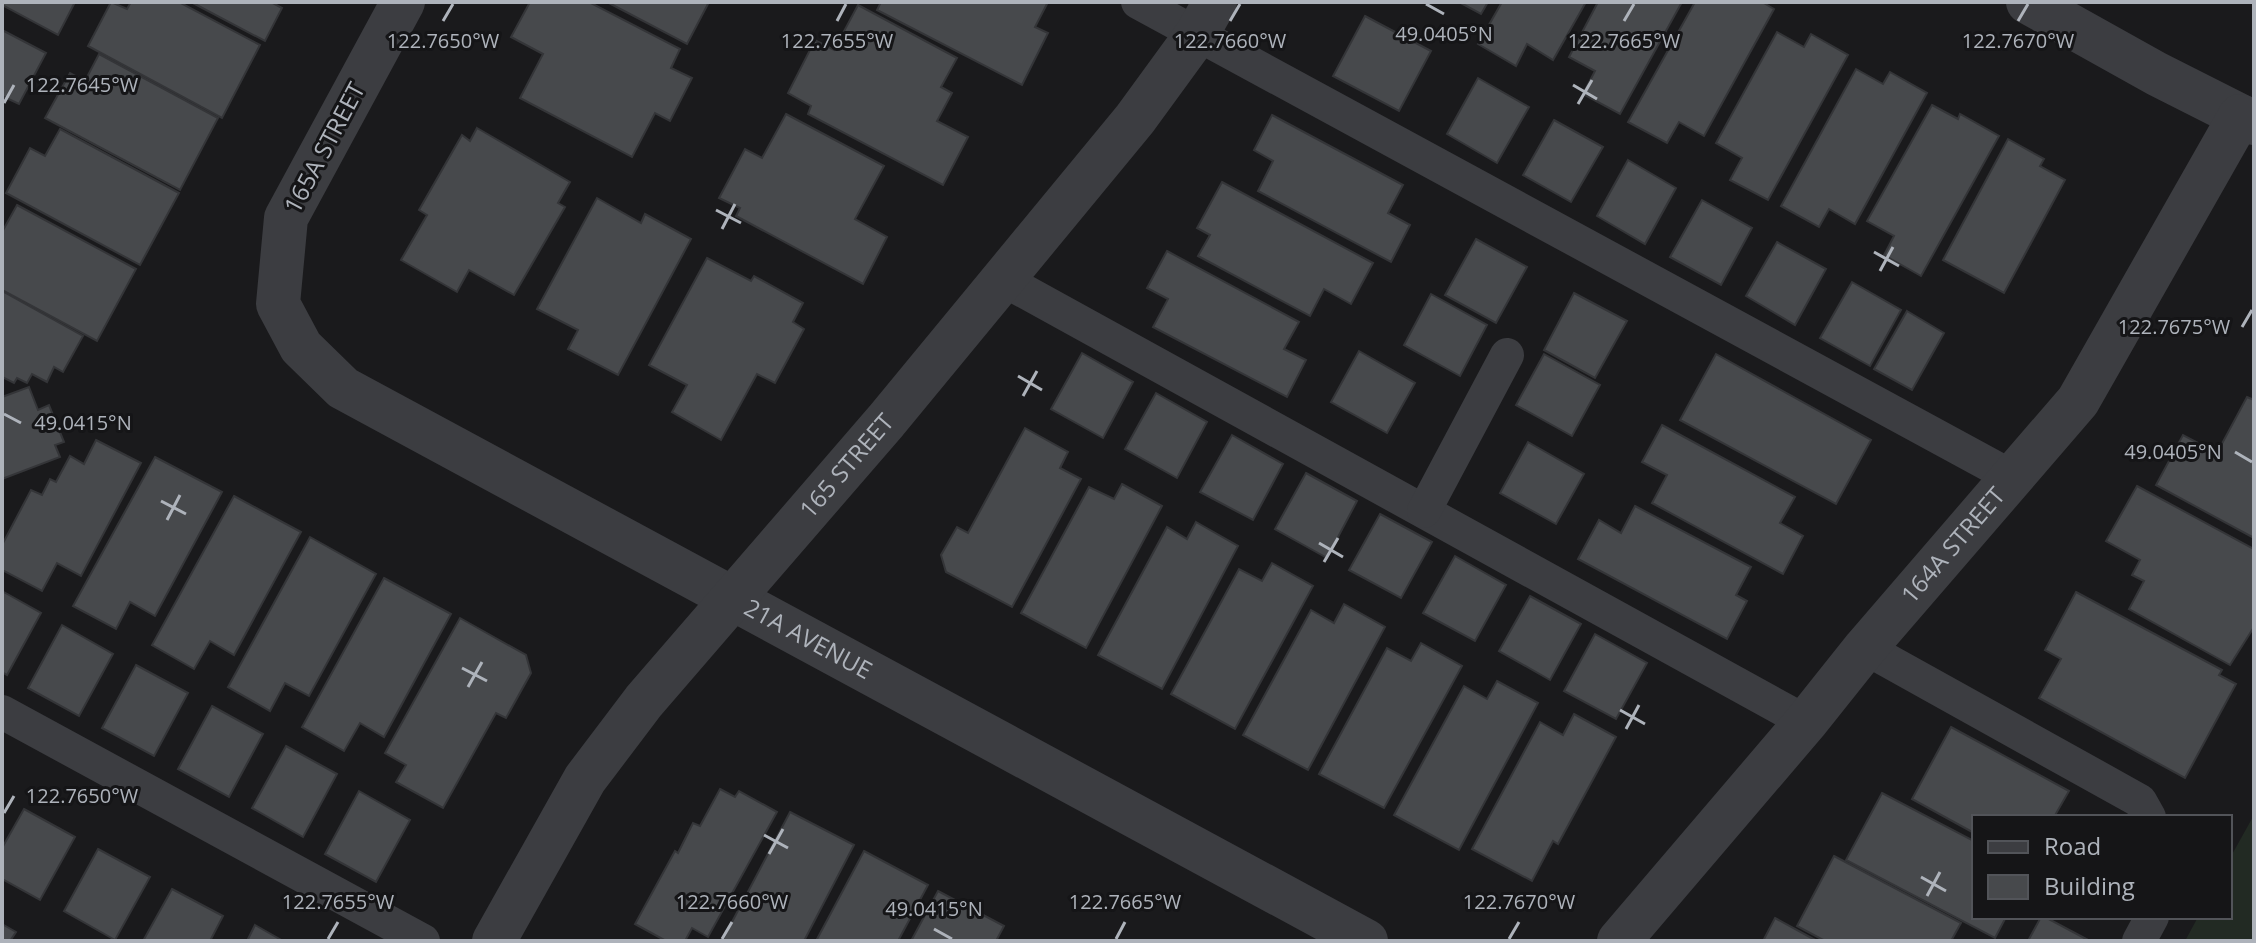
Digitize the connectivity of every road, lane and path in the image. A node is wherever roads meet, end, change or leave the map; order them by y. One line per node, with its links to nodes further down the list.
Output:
1 (403, 2): 7 (street, 165A STREET)
2 (1138, 2): 4 (lane)
3 (2028, 2): 5 (street)
4 (1206, 18): 6 (street, 165 STREET); 9 (lane)
5 (2247, 119): 9 (street, 164A STREET)
6 (1002, 279): 10 (lane); 11 (street, 165 STREET)
7 (278, 304): 11 (street, 21A AVENUE)
8 (1507, 355): 10 (lane)
9 (2012, 477): 12 (street, 164A STREET)
10 (1424, 511): 14 (lane)
11 (733, 598): 18 (street, 165 STREET); 19 (street, 21A AVENUE)
12 (1865, 648): 14 (street, 164A STREET); 15 (lane)
13 (2, 712): 17 (lane)
14 (1806, 722): 20 (street, 164A STREET)
15 (2148, 815)
16 (2151, 919): 21 (lane)
17 (423, 941)
18 (494, 941)
19 (1366, 941)
20 (1619, 941)
21 (2139, 941)

